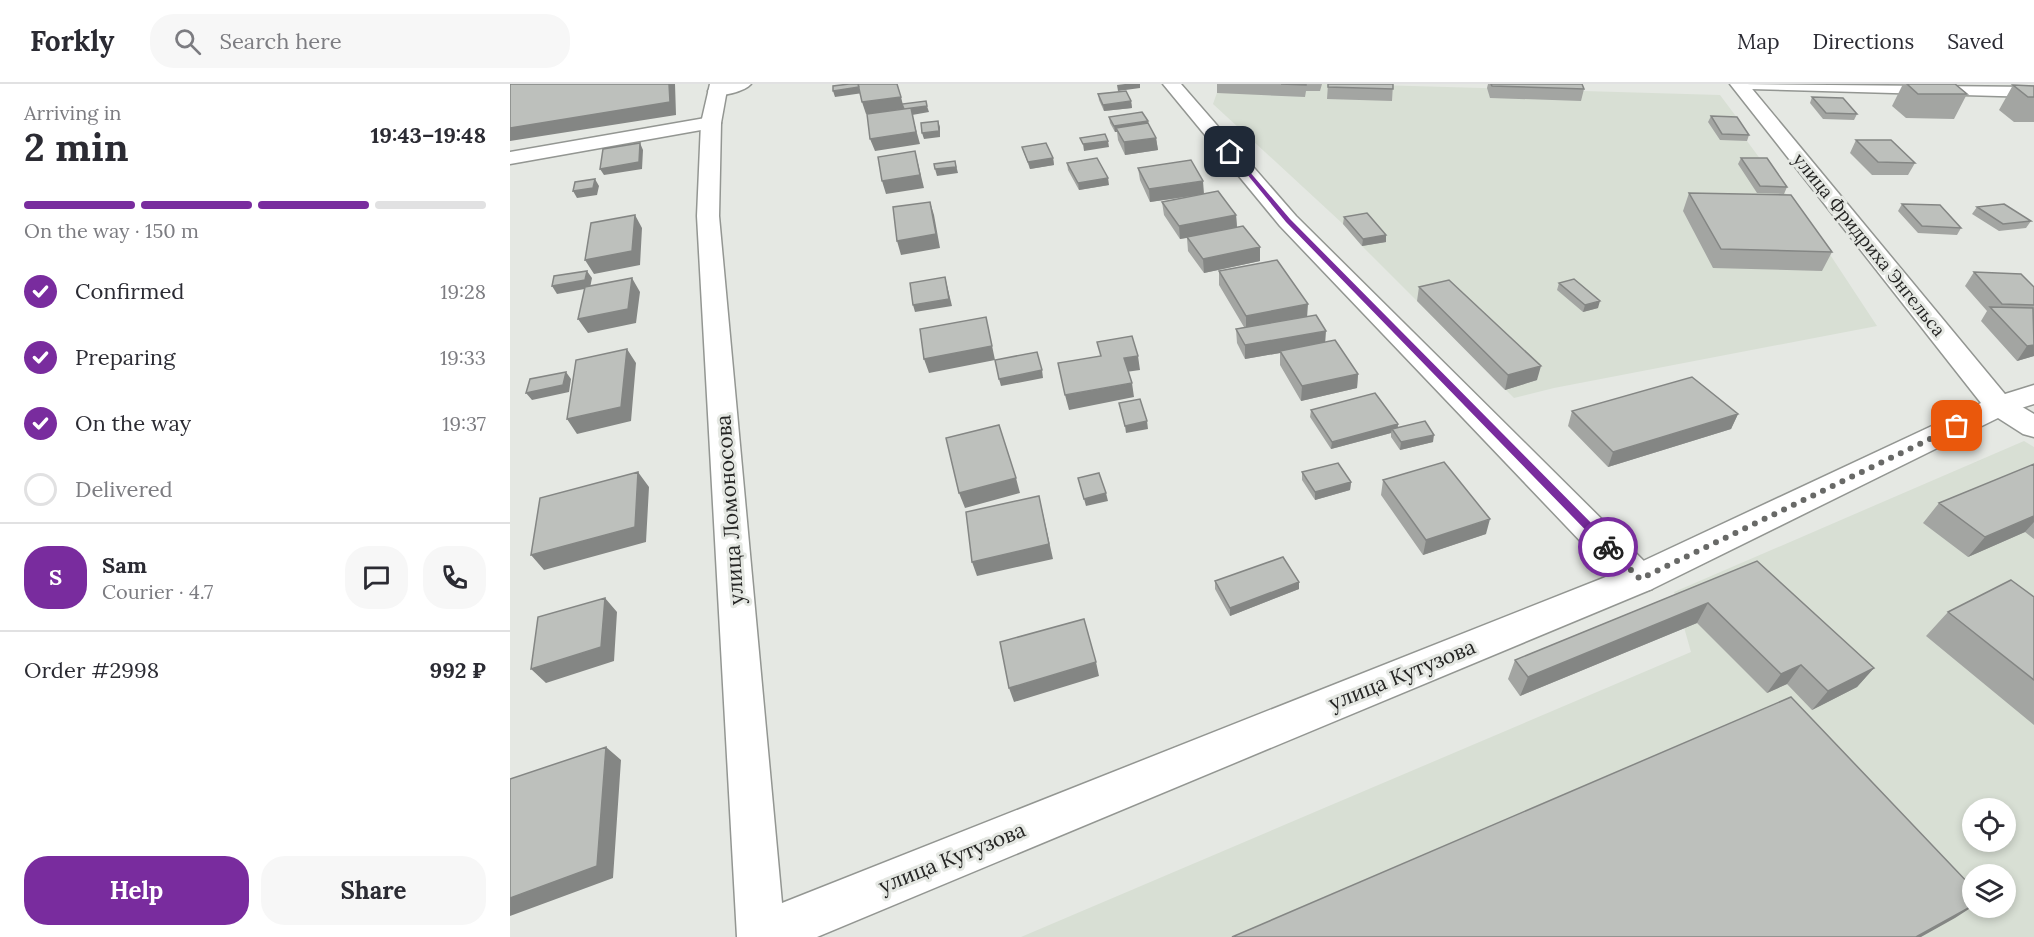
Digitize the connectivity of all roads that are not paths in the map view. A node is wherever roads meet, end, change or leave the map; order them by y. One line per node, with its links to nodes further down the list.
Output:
1 (1172, 84): 10 (main road)
2 (1739, 84): 8 (main road, улица Фридриха Энгельса)
3 (1750, 84): 5 (main road)
4 (726, 86): 6 (main road, улица Ломоносова)
5 (2034, 92)
6 (711, 123): 7 (main road); 11 (main road, улица Ломоносова)
7 (510, 158)
8 (2017, 400): 9 (main road); 10 (main road, улица Кутузова)
9 (2034, 427)
10 (1640, 579): 11 (main road, улица Кутузова)
11 (760, 937)

